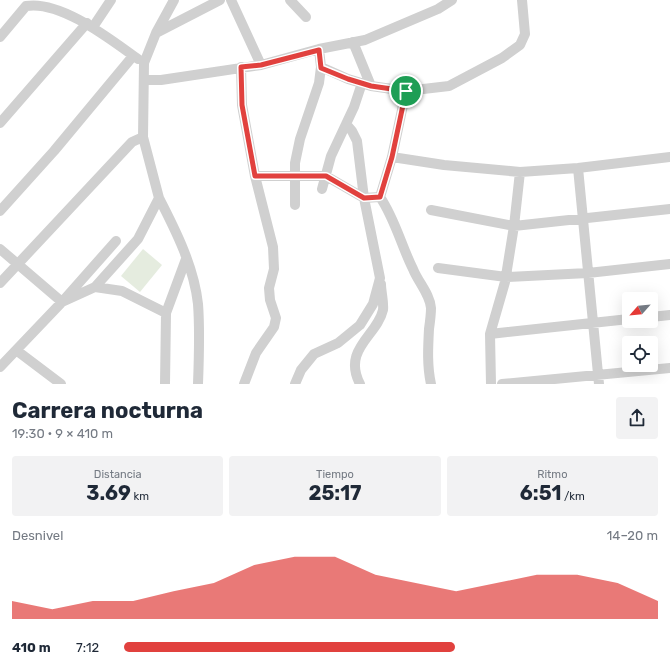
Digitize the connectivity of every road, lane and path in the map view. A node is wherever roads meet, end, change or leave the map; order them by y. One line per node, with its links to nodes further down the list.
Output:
1 (111, 0): 10 (street)
2 (174, 0): 11 (street)
3 (220, 0): 11 (street)
4 (231, 0): 17 (street)
5 (290, 0): 9 (street)
6 (452, 0): 13 (street)
7 (522, 0): 22 (street)
8 (54, 3): 10 (street); 12 (street)
9 (306, 17)
10 (90, 24): 15 (street); 23 (street)
11 (156, 33): 16 (street)
12 (0, 37)
13 (353, 42): 14 (street); 21 (street)
14 (319, 50): 17 (street); 19 (street)
15 (134, 56): 16 (street); 40 (street)
16 (144, 64): 20 (street)
17 (261, 65): 18 (street)
18 (241, 67): 20 (street); 31 (street)
19 (321, 68): 21 (street); 30 (street)
20 (144, 80): 25 (street)
21 (366, 84): 22 (street); 24 (street)
22 (406, 91): 26 (street)
23 (0, 123)
24 (346, 124): 32 (street); 36 (street)
25 (143, 137): 35 (street); 47 (street)
26 (392, 157): 29 (street); 34 (street)
27 (670, 157): 28 (street)
28 (578, 168): 29 (street); 41 (street)
29 (520, 172): 42 (street)
30 (295, 175): 31 (street); 32 (street); 37 (street)
31 (255, 176): 68 (street)
32 (326, 176): 33 (street); 36 (street)
33 (322, 189)
34 (380, 197): 36 (street); 71 (street)
35 (160, 198): 45 (street); 53 (street)
36 (364, 198): 51 (street)
37 (294, 205)
38 (670, 209): 41 (street)
39 (431, 210): 42 (street)
40 (0, 211)
41 (583, 219): 42 (street); 49 (street)
42 (514, 226): 50 (street)
43 (116, 242): 54 (street)
44 (0, 249): 47 (street)
45 (186, 259): 55 (street); 67 (street)
46 (670, 264): 49 (street)
47 (17, 265): 52 (street); 54 (street)
48 (438, 268): 50 (street)
49 (588, 273): 50 (street); 59 (street)
50 (506, 277): 60 (street)
51 (380, 278): 69 (street); 70 (street)
52 (0, 283)
53 (95, 287): 54 (street); 55 (street)
54 (62, 302): 61 (street)
55 (166, 313): 66 (street)
56 (670, 315): 57 (street)
57 (658, 316)
58 (622, 321): 59 (street)
59 (593, 323): 60 (street); 64 (street)
60 (490, 334): 72 (street)
61 (16, 350): 62 (street); 65 (street)
62 (0, 367)
63 (670, 368): 64 (street)
64 (599, 379): 73 (street); 74 (street)
65 (61, 384)
66 (165, 384)
67 (198, 384)
68 (244, 384)
69 (295, 384)
70 (360, 384)
71 (431, 384)
72 (491, 384)
73 (502, 384)
74 (607, 384)

